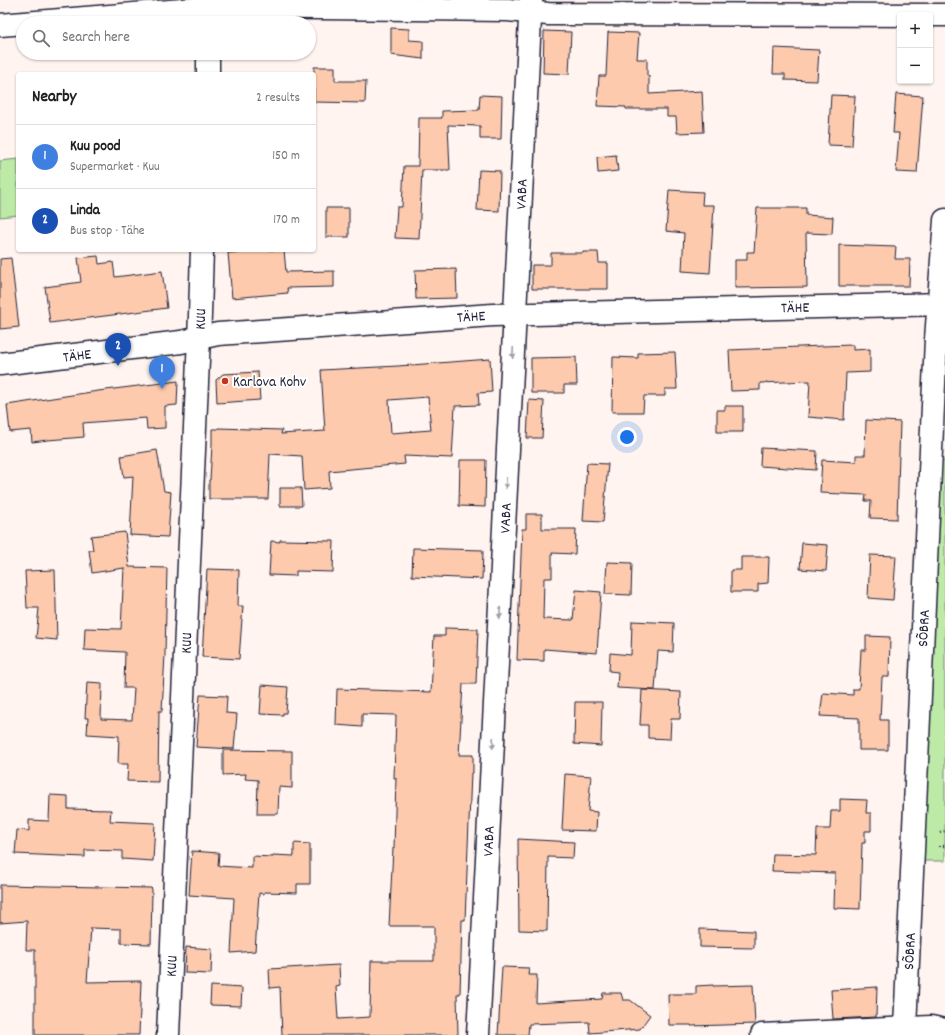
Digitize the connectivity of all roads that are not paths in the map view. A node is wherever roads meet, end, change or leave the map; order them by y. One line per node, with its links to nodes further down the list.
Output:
1 (530, 6): 2 (street); 3 (street); 12 (street, VABA)
2 (209, 10): 4 (street)
3 (945, 15)
4 (125, 16)
5 (16, 24): 6 (street)
6 (0, 25)
7 (208, 60): 8 (street)
8 (208, 72)
9 (945, 220): 11 (street, SÕBRA)
10 (202, 252): 13 (street, KUU)
11 (942, 304): 12 (street, TÄHE); 16 (street, SÕBRA)
12 (515, 314): 13 (street, TÄHE); 18 (street, VABA, one-way to 18)
13 (199, 338): 14 (street, TÄHE); 17 (street, KUU)
14 (0, 364)
15 (945, 1030): 16 (street)
16 (904, 1032): 19 (street)
17 (168, 1035)
18 (478, 1035)
19 (762, 1035)

